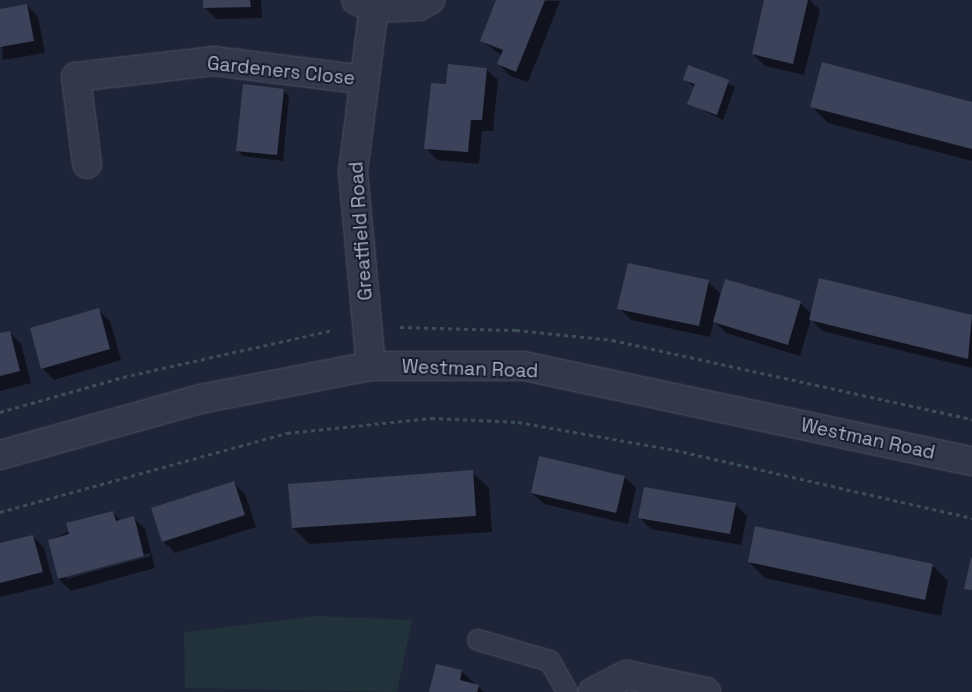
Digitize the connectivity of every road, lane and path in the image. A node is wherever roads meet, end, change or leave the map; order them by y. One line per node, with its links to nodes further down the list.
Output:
1 (430, 0): 2 (street, Greatfield Road)
2 (365, 4): 3 (street, Greatfield Road)
3 (364, 80): 4 (street, Gardeners Close); 5 (street, Greatfield Road)
4 (87, 164)
5 (371, 366): 6 (street, Westman Road); 7 (street, Westman Road)
6 (0, 455)
7 (972, 461)
8 (0, 512): 9 (path)
9 (972, 518)
10 (478, 640): 11 (lane)
11 (567, 692)
12 (593, 692): 13 (street)
13 (706, 692)

